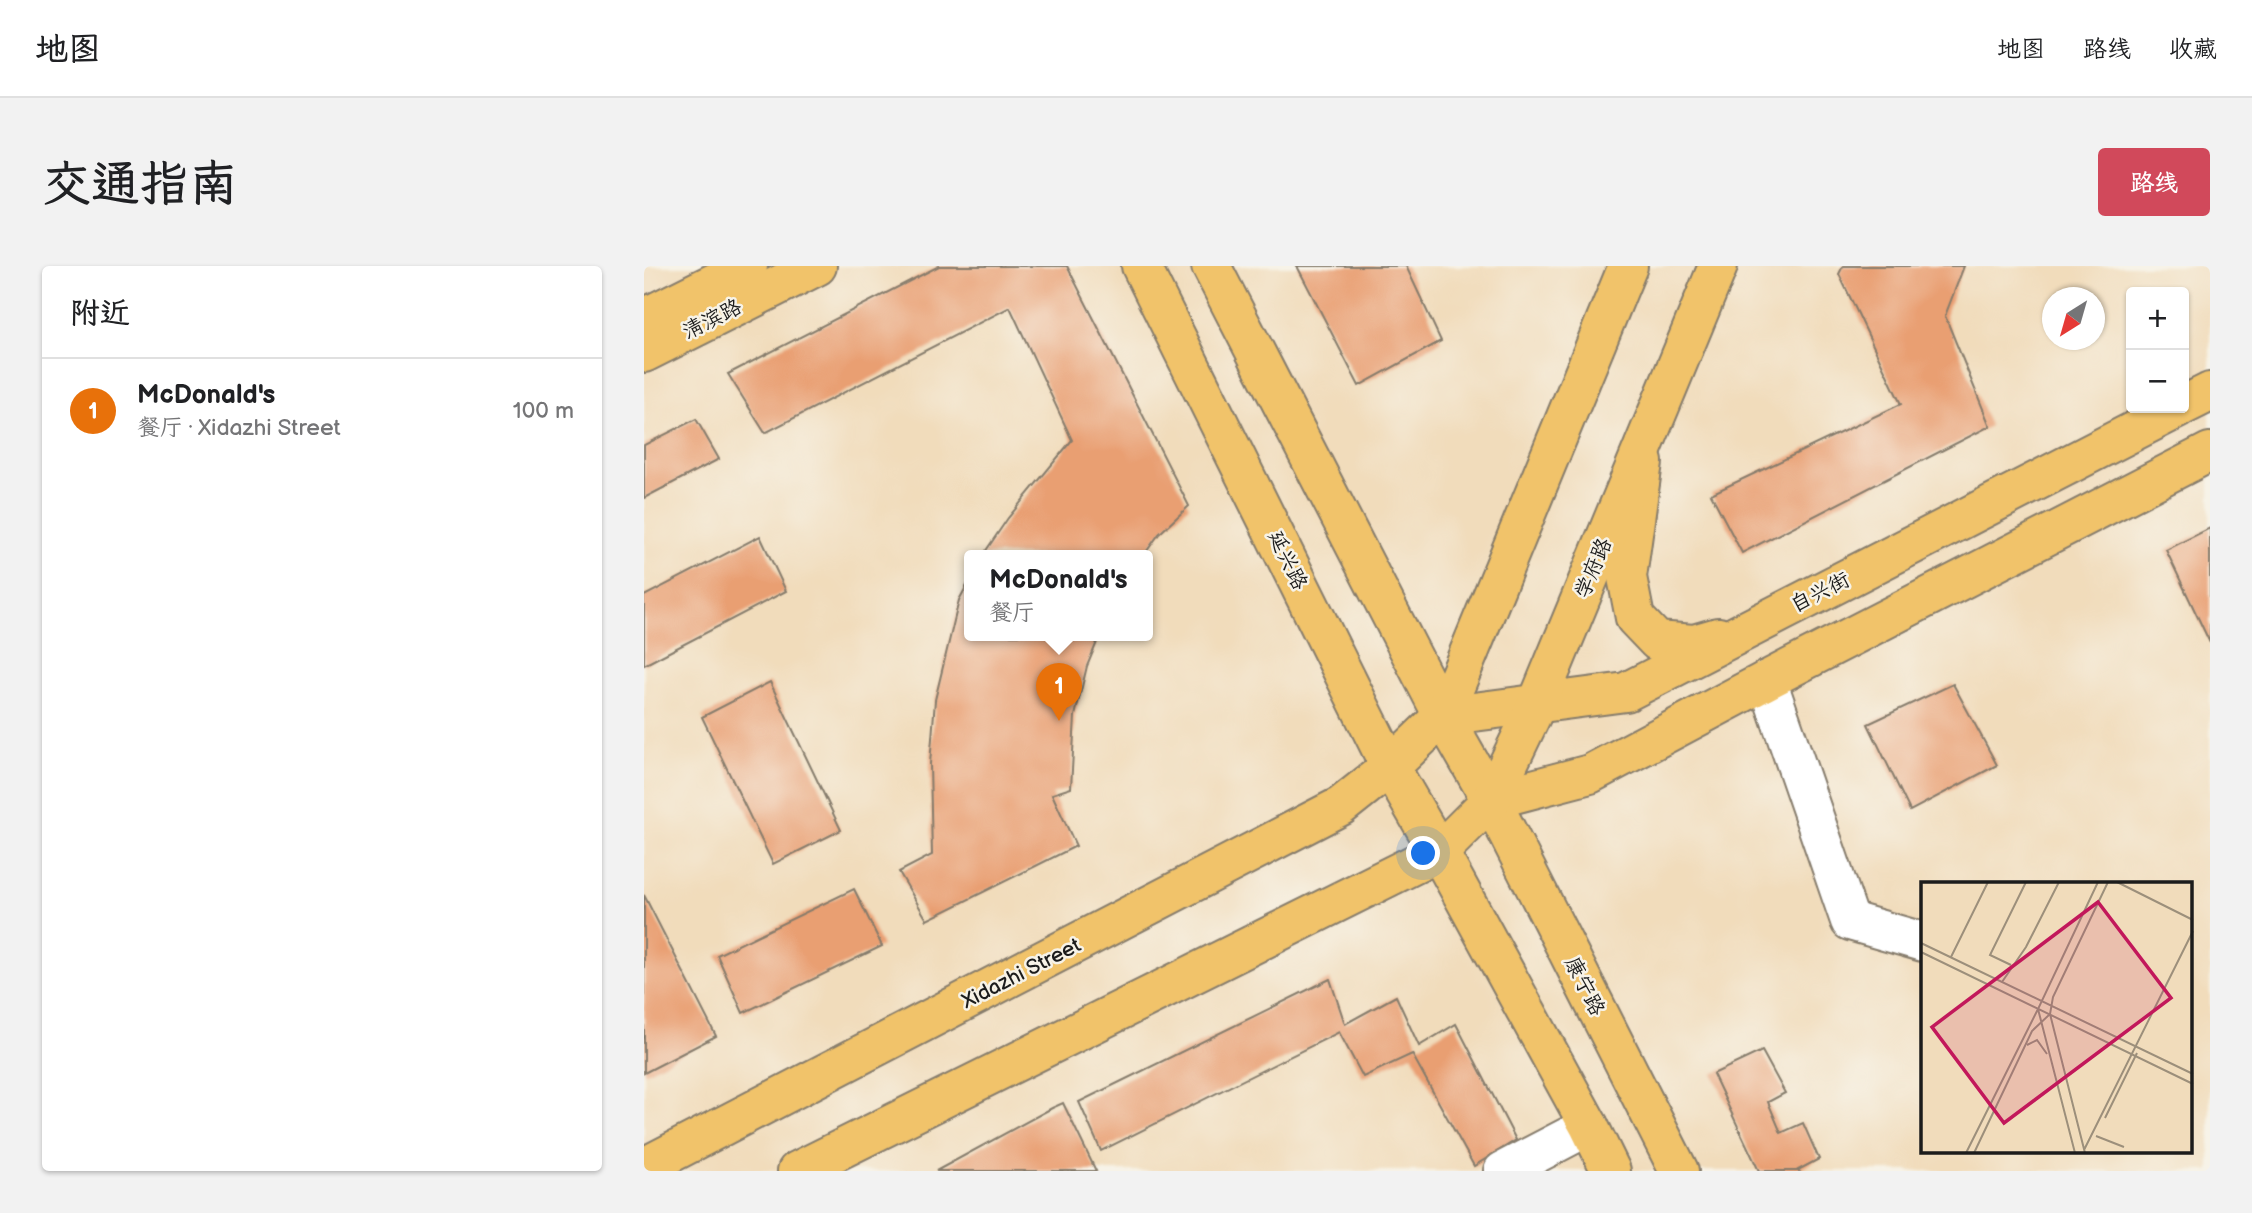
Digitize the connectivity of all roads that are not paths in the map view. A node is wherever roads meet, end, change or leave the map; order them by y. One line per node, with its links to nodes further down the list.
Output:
1 (748, 266): 7 (main road, 清滨路)
2 (817, 266): 8 (main road, 清滨路)
3 (1141, 266): 18 (main road, 延兴路)
4 (1211, 266): 17 (main road)
5 (1628, 266): 17 (main road)
6 (1718, 266): 12 (main road, 学府路)
7 (644, 318)
8 (644, 353)
9 (2210, 392): 10 (main road, 自兴街)
10 (2189, 403)
11 (2170, 413): 14 (main road, 自兴街)
12 (1645, 443): 14 (main road); 16 (main road, 学府路)
13 (2210, 452): 15 (main road)
14 (1753, 627): 16 (main road, 自兴街)
15 (1767, 680): 19 (main road); 21 (street)
16 (1537, 704): 17 (main road, 自兴街); 19 (main road, 学府路)
17 (1443, 716): 18 (main road); 19 (main road)
18 (1390, 767): 20 (main road, 延兴路); 23 (main road, Xidazhi Street)
19 (1491, 800): 20 (main road, 学府路); 27 (main road, 康宁路)
20 (1439, 852): 22 (main road); 24 (main road)
21 (1921, 941)
22 (1589, 1126): 25 (street); 26 (main road)
23 (644, 1167)
24 (797, 1171)
25 (1503, 1171)
26 (1611, 1171)
27 (1679, 1171)

